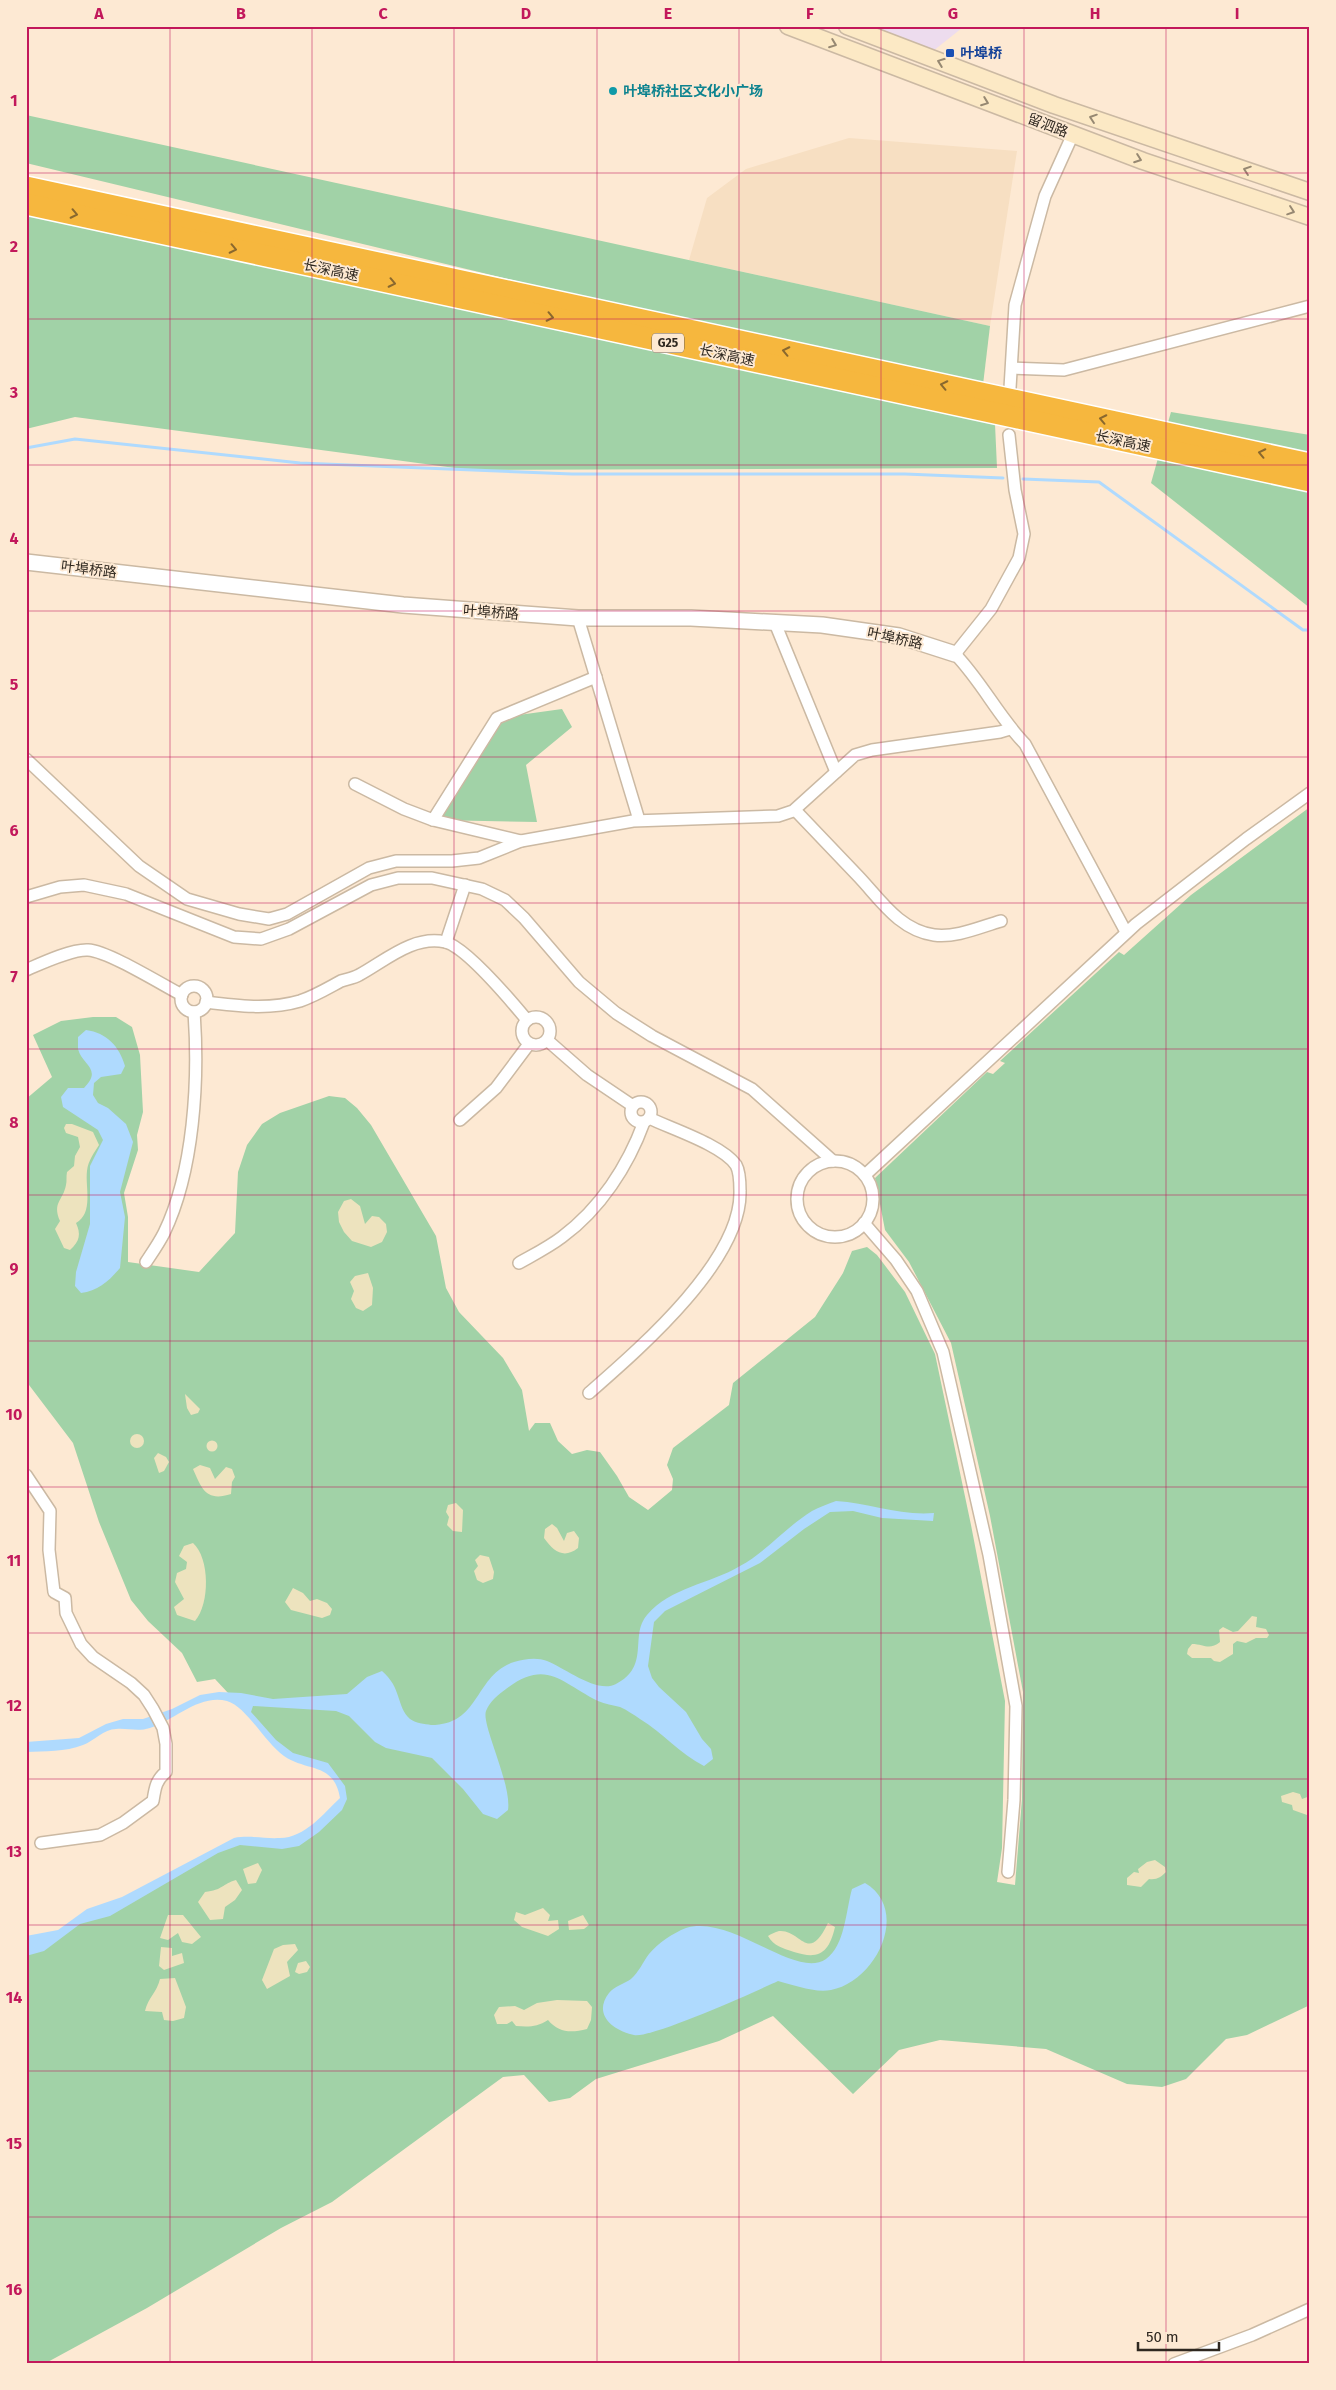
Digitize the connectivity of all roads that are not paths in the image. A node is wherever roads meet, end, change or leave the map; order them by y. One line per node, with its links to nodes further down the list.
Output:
1 (788, 26): 3 (main road, 留泗路, one-way to 3)
2 (847, 26): 5 (main road, 留泗路, one-way to 2)
3 (1073, 134): 7 (main road, 留泗路, one-way to 7); 9 (street)
4 (26, 187): 12 (highway, 长深高速 / G25, one-way to 4)
5 (1310, 192)
6 (26, 204): 13 (highway, 长深高速 / G25, one-way to 13)
7 (1310, 217)
8 (1310, 306): 9 (street)
9 (1012, 368): 10 (street)
10 (1010, 388)
11 (1009, 436): 17 (street)
12 (1310, 464)
13 (1310, 481)
14 (26, 562): 15 (street, 叶埠桥路)
15 (578, 618): 16 (street, 叶埠桥路); 18 (street)
16 (775, 622): 17 (street, 叶埠桥路); 21 (street)
17 (955, 654): 19 (street)
18 (596, 677): 25 (street); 26 (street)
19 (1010, 728): 21 (street); 31 (street)
20 (26, 759): 27 (street)
21 (836, 772): 24 (street)
22 (355, 784): 25 (street)
23 (1310, 793): 31 (street)
24 (794, 810): 26 (street); 30 (street)
25 (433, 820): 27 (street)
26 (639, 820): 27 (street)
27 (521, 841)
28 (465, 885): 29 (street); 32 (street); 42 (street)
29 (26, 897)
30 (1001, 921)
31 (1126, 932): 43 (street)
32 (446, 942): 35 (street); 37 (street)
33 (26, 970): 34 (street)
34 (182, 995): 35 (street); 36 (street)
35 (206, 1002): 36 (street)
36 (194, 1012): 45 (street)
37 (527, 1020): 38 (street); 39 (street)
38 (547, 1040): 39 (street); 41 (street)
39 (530, 1044): 40 (street)
40 (460, 1120)
41 (647, 1120): 46 (street); 47 (street)
42 (833, 1161): 43 (street); 44 (street)
43 (865, 1176): 44 (street)
44 (864, 1223): 50 (street)
45 (146, 1262)
46 (519, 1263)
47 (589, 1393)
48 (26, 1476): 49 (street)
49 (41, 1843)
50 (1008, 1872)
51 (1310, 2309): 52 (street)
52 (1174, 2364)

